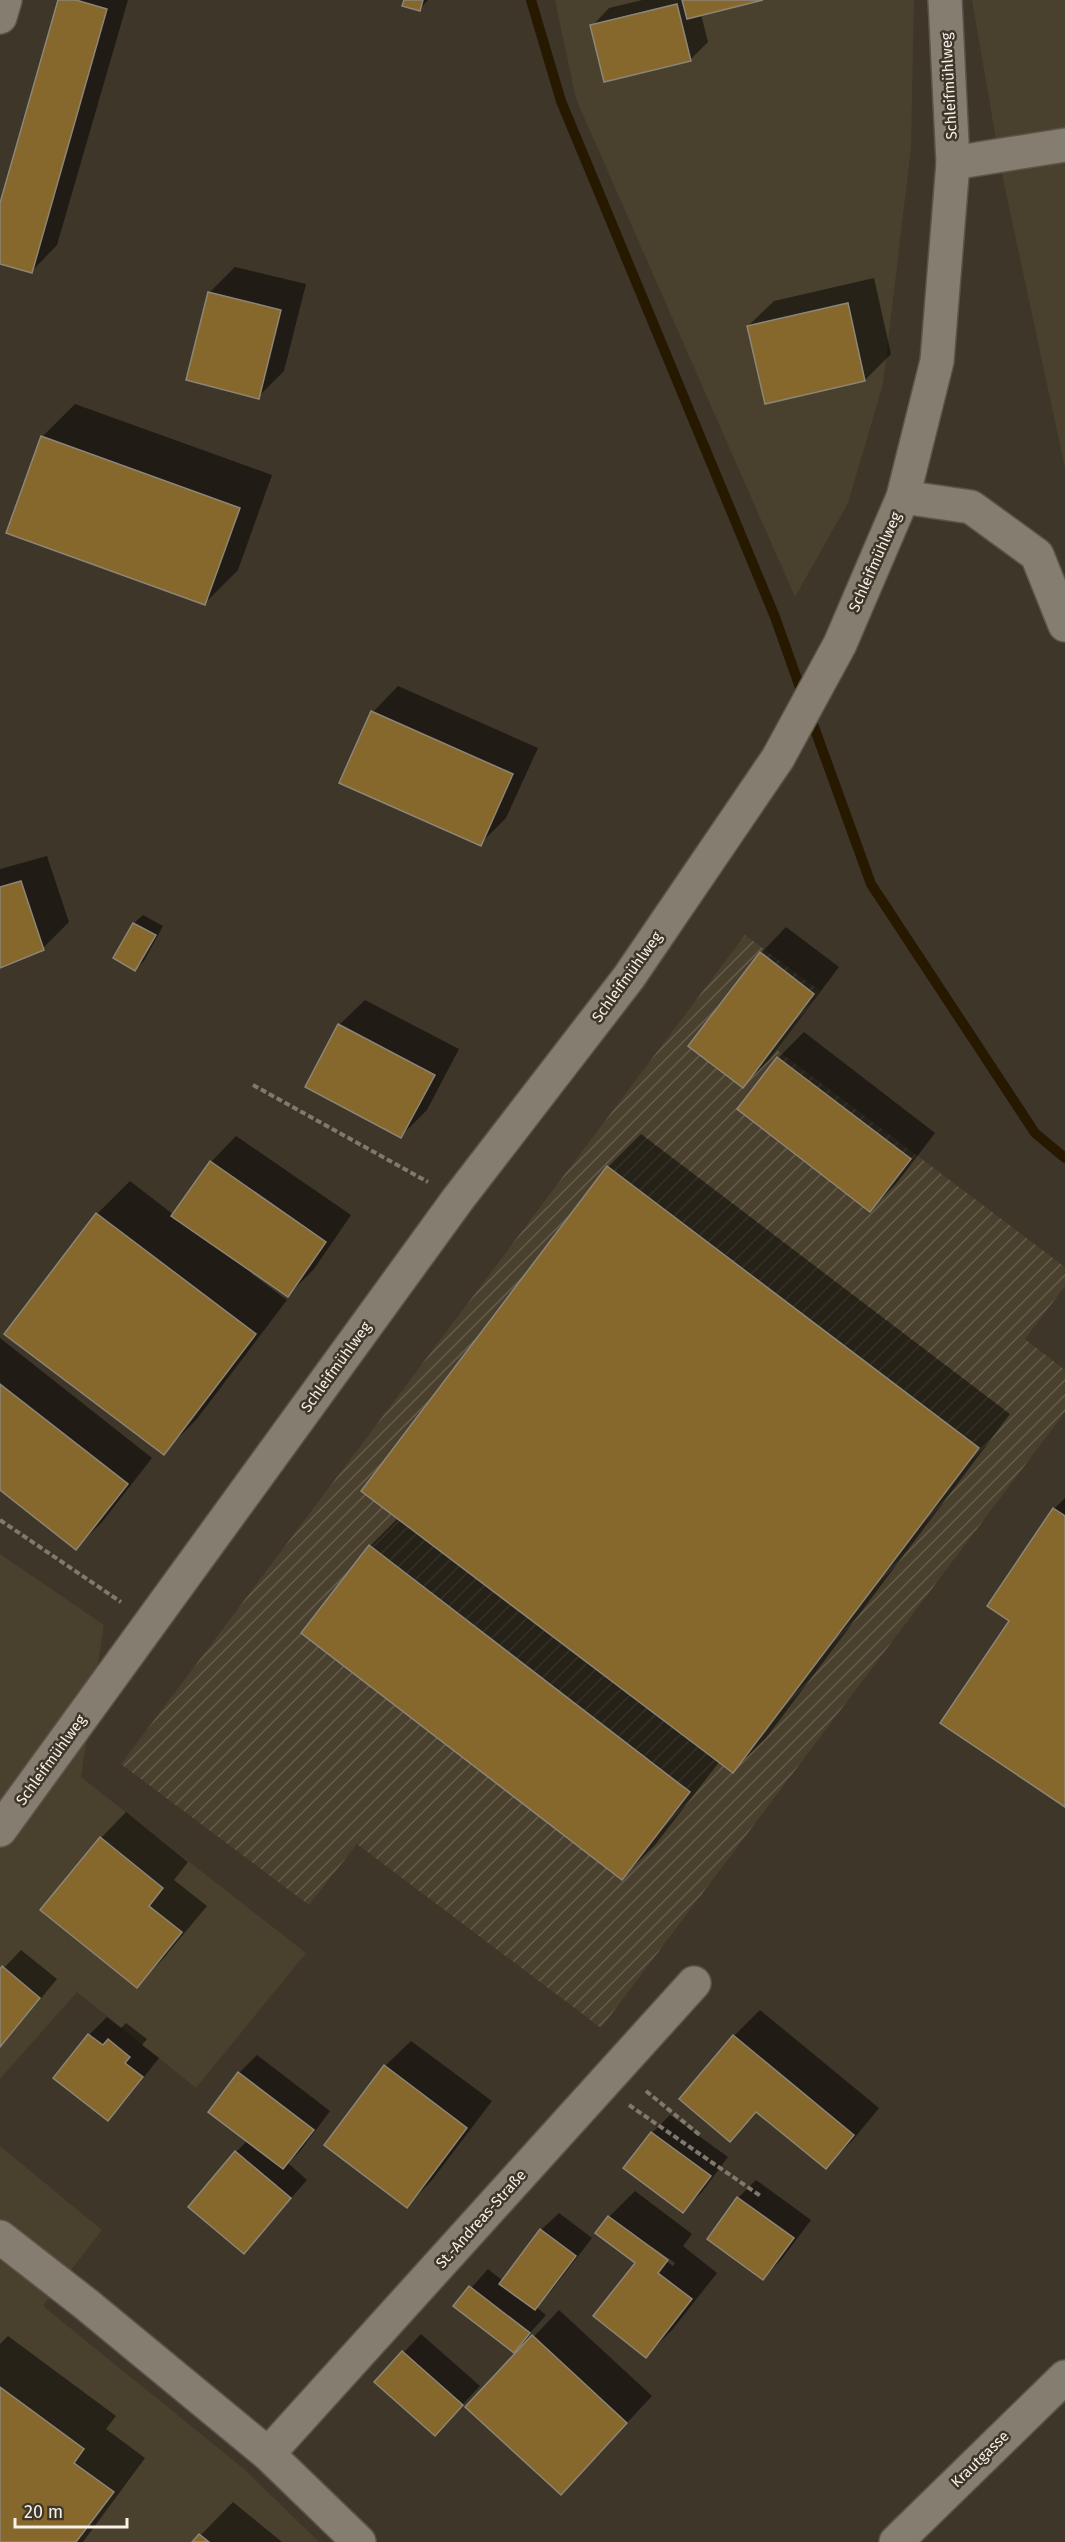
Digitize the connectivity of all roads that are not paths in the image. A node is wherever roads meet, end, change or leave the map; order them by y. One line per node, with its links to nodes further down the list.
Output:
1 (5, 0): 3 (street)
2 (945, 0): 5 (street, Schleifmühlweg)
3 (0, 17)
4 (1065, 145): 5 (street)
5 (954, 163): 6 (street, Schleifmühlweg)
6 (903, 497): 7 (street); 8 (street, Schleifmühlweg)
7 (1065, 625)
8 (0, 1830)
9 (694, 1983): 12 (street, St.-Andreas-Straße)
10 (0, 2237): 12 (street)
11 (1065, 2377): 14 (street, Krautgasse)
12 (268, 2454): 13 (street)
13 (359, 2542)
14 (896, 2542)

